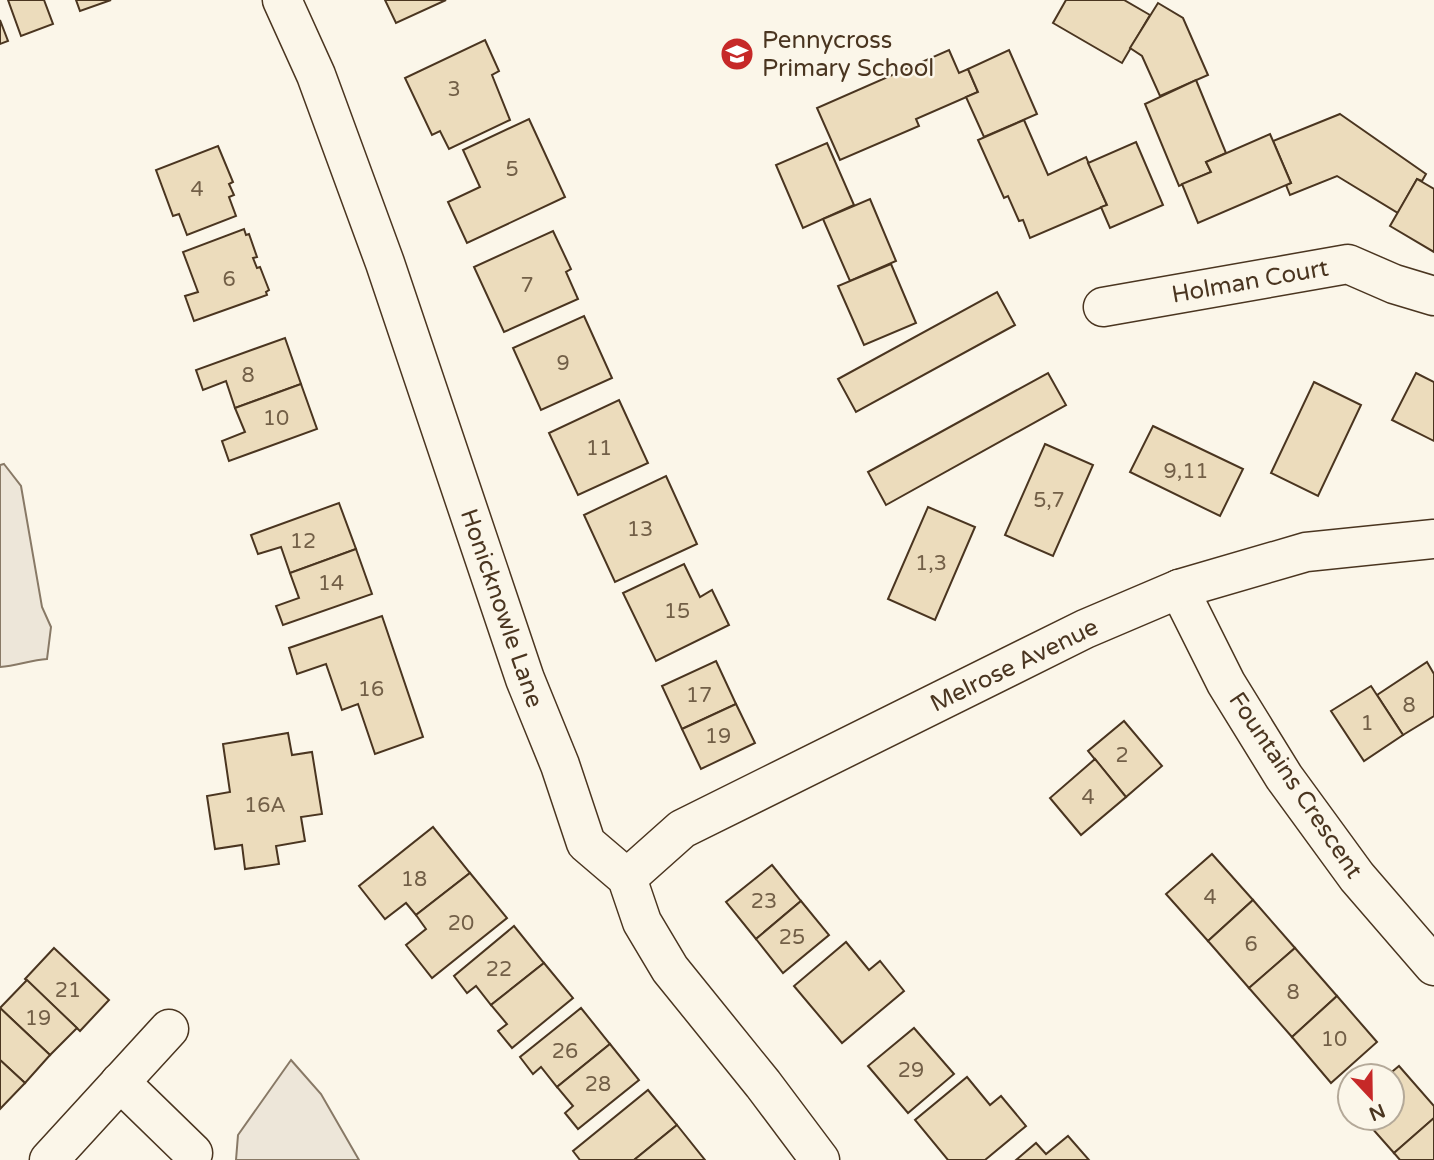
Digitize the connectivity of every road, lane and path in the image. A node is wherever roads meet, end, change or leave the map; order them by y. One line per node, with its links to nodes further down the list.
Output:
1 (282, 0): 6 (street, Honicknowle Lane)
2 (1434, 296): 3 (street, Holman Court)
3 (1103, 307)
4 (1434, 539): 5 (street, Melrose Avenue)
5 (1179, 589): 6 (street, Melrose Avenue); 7 (street, Fountains Crescent)
6 (627, 877): 12 (street)
7 (1434, 966)
8 (169, 1029): 9 (street)
9 (120, 1082): 10 (street); 11 (street)
10 (193, 1153)
11 (49, 1160)
12 (820, 1160)

